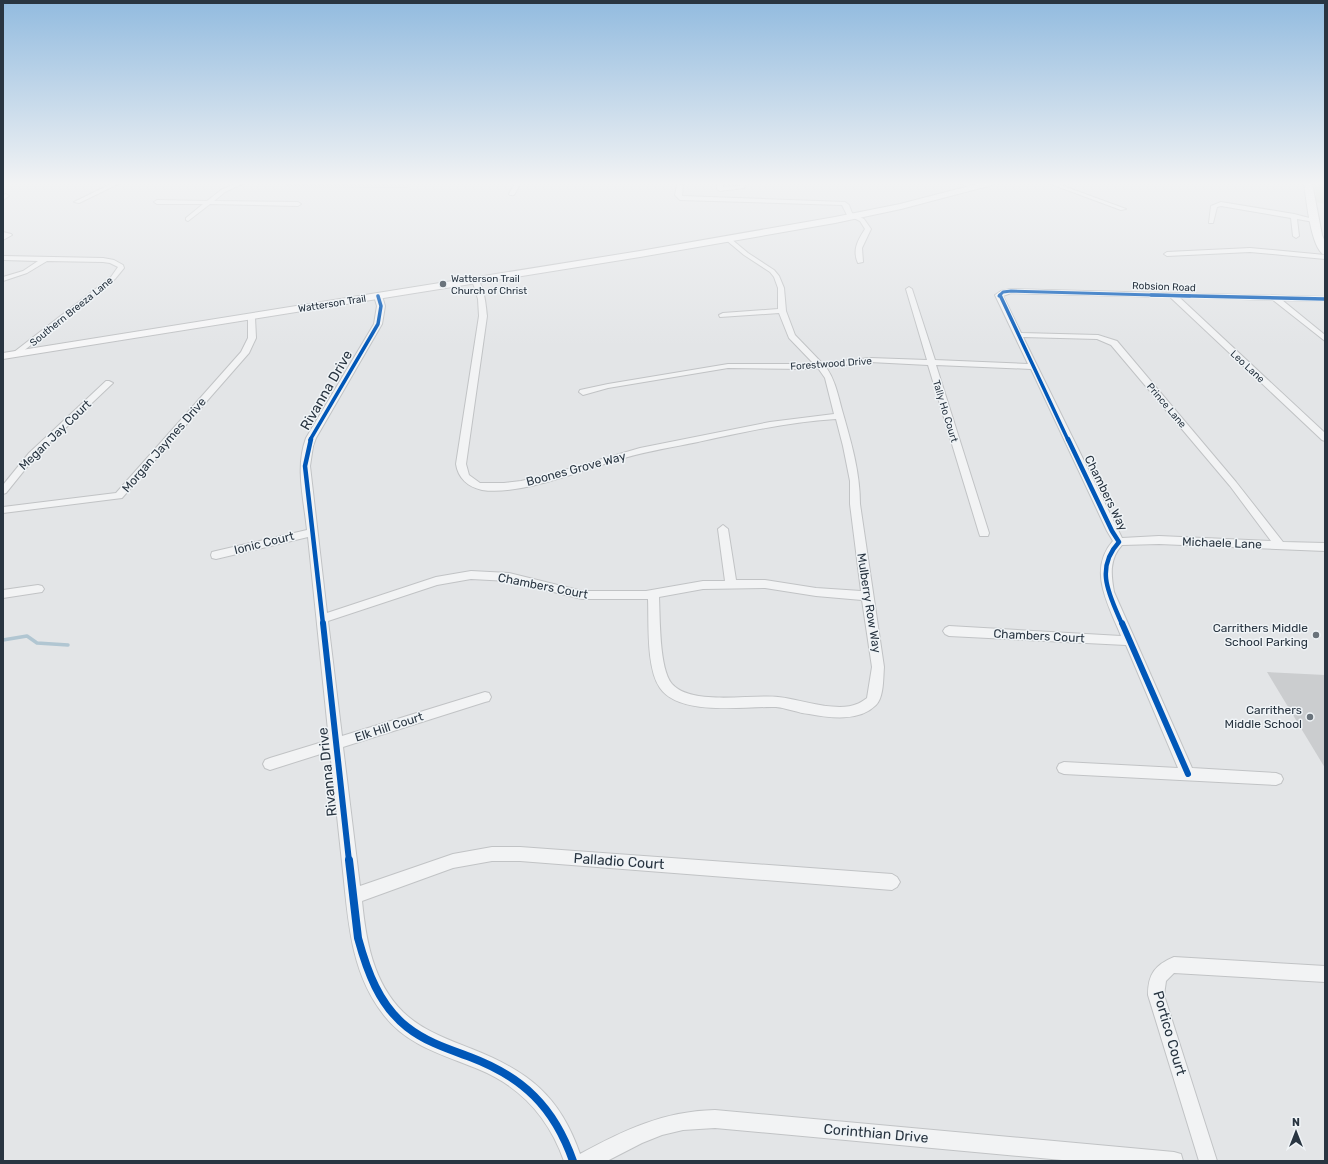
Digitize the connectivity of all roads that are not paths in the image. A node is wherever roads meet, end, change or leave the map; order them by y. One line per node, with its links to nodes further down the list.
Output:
1 (738, 237): 4 (main road, Watterson Trail)
2 (863, 237): 10 (street)
3 (1318, 237): 5 (main road)
4 (728, 239): 12 (main road, Watterson Trail); 19 (street, Mulberry Row Way)
5 (1325, 252)
6 (1167, 254): 7 (street)
7 (1325, 257)
8 (3, 258): 9 (street, Southern Breeza Lane)
9 (47, 258): 11 (street); 24 (street, Southern Breeza Lane)
10 (860, 262)
11 (3, 280)
12 (475, 280): 16 (main road, Watterson Trail); 31 (street, Boones Grove Way)
13 (908, 289): 26 (street, Tally Ho Court)
14 (1004, 292): 15 (street, Robsion Road); 22 (street, Chambers Way)
15 (1172, 295): 17 (street, Robsion Road); 32 (street, Leo Lane)
16 (378, 296): 21 (main road, Watterson Trail); 36 (street, Rivanna Drive)
17 (1275, 298): 18 (street, Robsion Road); 23 (street)
18 (1325, 299)
19 (782, 311): 20 (street); 27 (street, Mulberry Row Way)
20 (723, 315)
21 (251, 317): 24 (main road, Watterson Trail); 34 (street, Morgan Jaymes Drive)
22 (1018, 335): 28 (street, Chambers Way); 39 (street, Prince Lane)
23 (1325, 339)
24 (17, 354): 25 (main road, Watterson Trail)
25 (3, 356)
26 (930, 362): 27 (street, Forestwood Drive); 28 (street, Forestwood Drive); 37 (street, Tally Ho Court)
27 (821, 366): 30 (street, Forestwood Drive); 31 (street, Mulberry Row Way)
28 (1034, 367): 38 (street, Chambers Way)
29 (109, 382): 33 (street, Megan Jay Court)
30 (583, 392)
31 (840, 416): 46 (street, Mulberry Row Way)
32 (1325, 438)
33 (3, 491)
34 (3, 510)
35 (723, 529): 42 (street)
36 (312, 532): 41 (street, Ionic Court); 47 (street, Rivanna Drive)
37 (984, 534)
38 (1120, 542): 39 (street, Michaele Lane); 49 (street, Chambers Way)
39 (1280, 545): 40 (street, Michaele Lane)
40 (1325, 547)
41 (216, 555)
42 (731, 585): 44 (street, Chambers Court); 46 (street, Chambers Court)
43 (38, 589): 45 (street)
44 (653, 593): 46 (street, Mulberry Row Way); 47 (street, Chambers Court)
45 (3, 594)
46 (867, 596)
47 (322, 619): 51 (street, Rivanna Drive)
48 (949, 631): 49 (street, Chambers Court)
49 (1130, 641): 54 (street, Chambers Way)
50 (485, 697): 51 (street, Elk Hill Court)
51 (336, 744): 52 (street, Elk Hill Court); 57 (street, Rivanna Drive)
52 (270, 764)
53 (1064, 768): 54 (street)
54 (1188, 774): 55 (street)
55 (1276, 780)
56 (892, 882): 57 (street, Palladio Court)
57 (353, 896): 59 (street, Rivanna Drive)
58 (1325, 974): 62 (street, Portico Court)
59 (573, 1161)
60 (587, 1161): 61 (street, Corinthian Drive)
61 (1174, 1161)
62 (1208, 1161)

